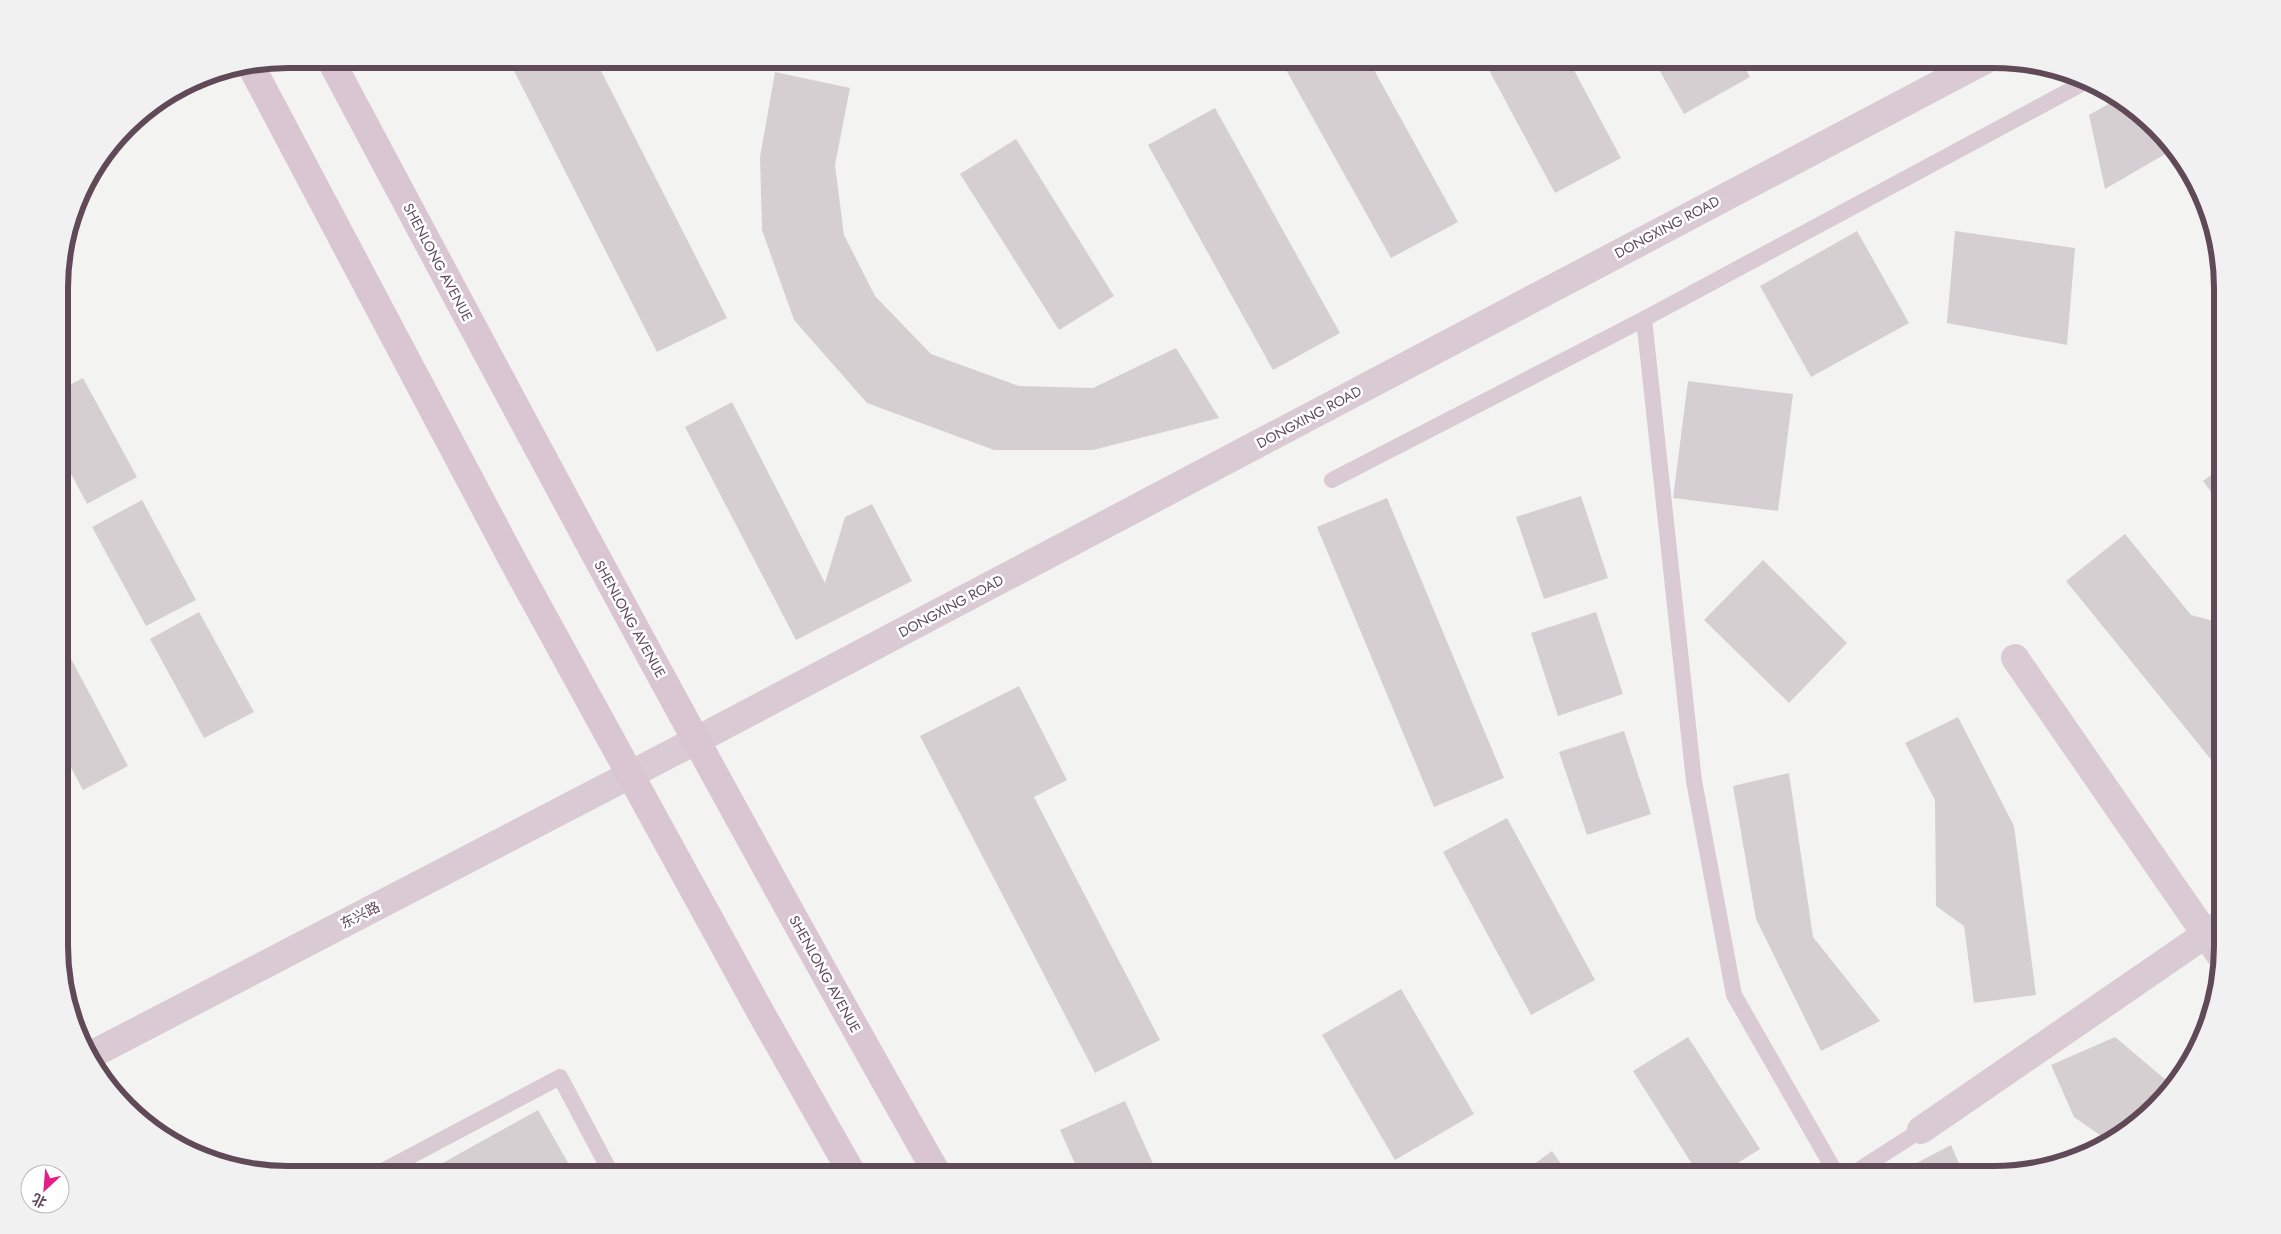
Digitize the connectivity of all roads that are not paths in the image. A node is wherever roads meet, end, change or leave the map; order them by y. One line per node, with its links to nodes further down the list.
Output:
1 (335, 68): 8 (main road, SHENLONG AVENUE)
2 (1970, 68): 8 (street, DONGXING ROAD)
3 (253, 70): 9 (main road)
4 (2079, 84): 5 (lane)
5 (1644, 319): 6 (lane); 18 (lane)
6 (1332, 480)
7 (2015, 658): 10 (street)
8 (697, 740): 9 (street, DONGXING ROAD); 17 (main road, SHENLONG AVENUE)
9 (632, 774): 12 (street, 东兴路); 16 (main road)
10 (2214, 935)
11 (2214, 939): 13 (street)
12 (95, 1053)
13 (1921, 1130): 19 (lane)
14 (391, 1166): 15 (lane)
15 (607, 1166)
16 (848, 1166)
17 (933, 1166)
18 (1832, 1166)
19 (1865, 1166)

